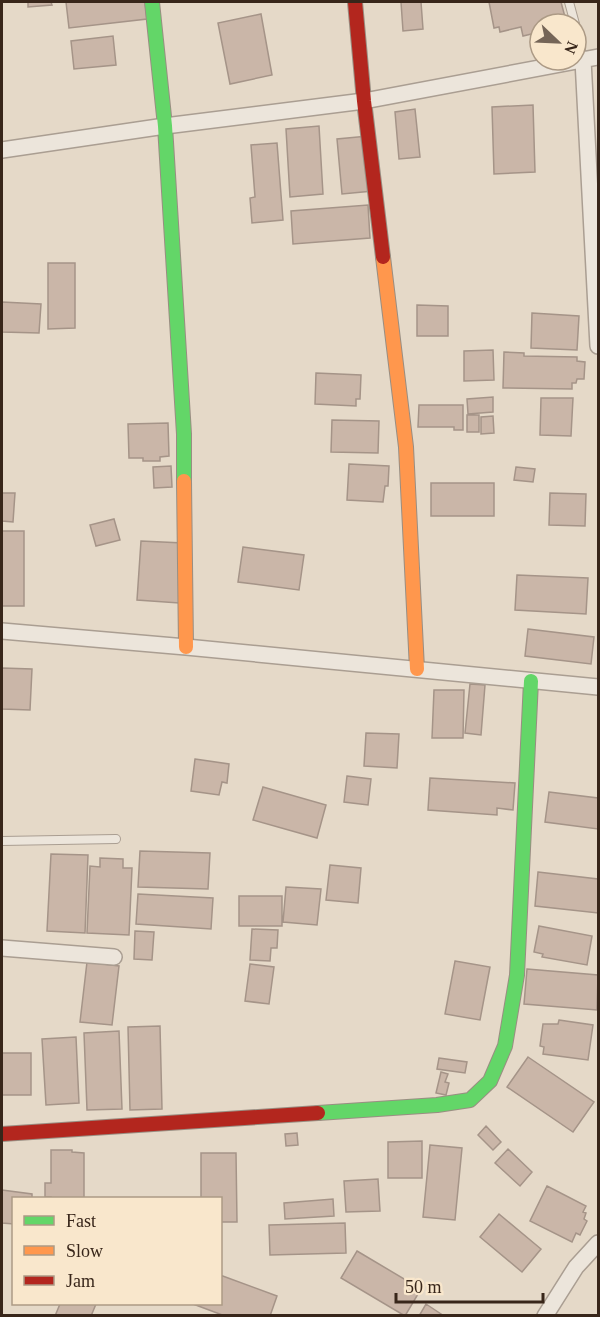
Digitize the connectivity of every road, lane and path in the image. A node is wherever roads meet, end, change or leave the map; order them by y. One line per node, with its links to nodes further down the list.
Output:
1 (152, 2): 6 (street)
2 (355, 2): 5 (street)
3 (528, 70): 5 (street)
4 (584, 72): 8 (street)
5 (364, 101): 6 (street); 11 (street)
6 (165, 126): 7 (street); 10 (street)
7 (2, 150)
8 (598, 346)
9 (2, 631): 10 (street)
10 (186, 647): 11 (street)
11 (417, 669): 12 (street)
12 (531, 681): 13 (street); 18 (street)
13 (598, 687)
14 (116, 840): 15 (lane)
15 (2, 841)
16 (2, 948): 17 (street)
17 (114, 957)
18 (2, 1134)
19 (598, 1243): 20 (street)
20 (545, 1316)

